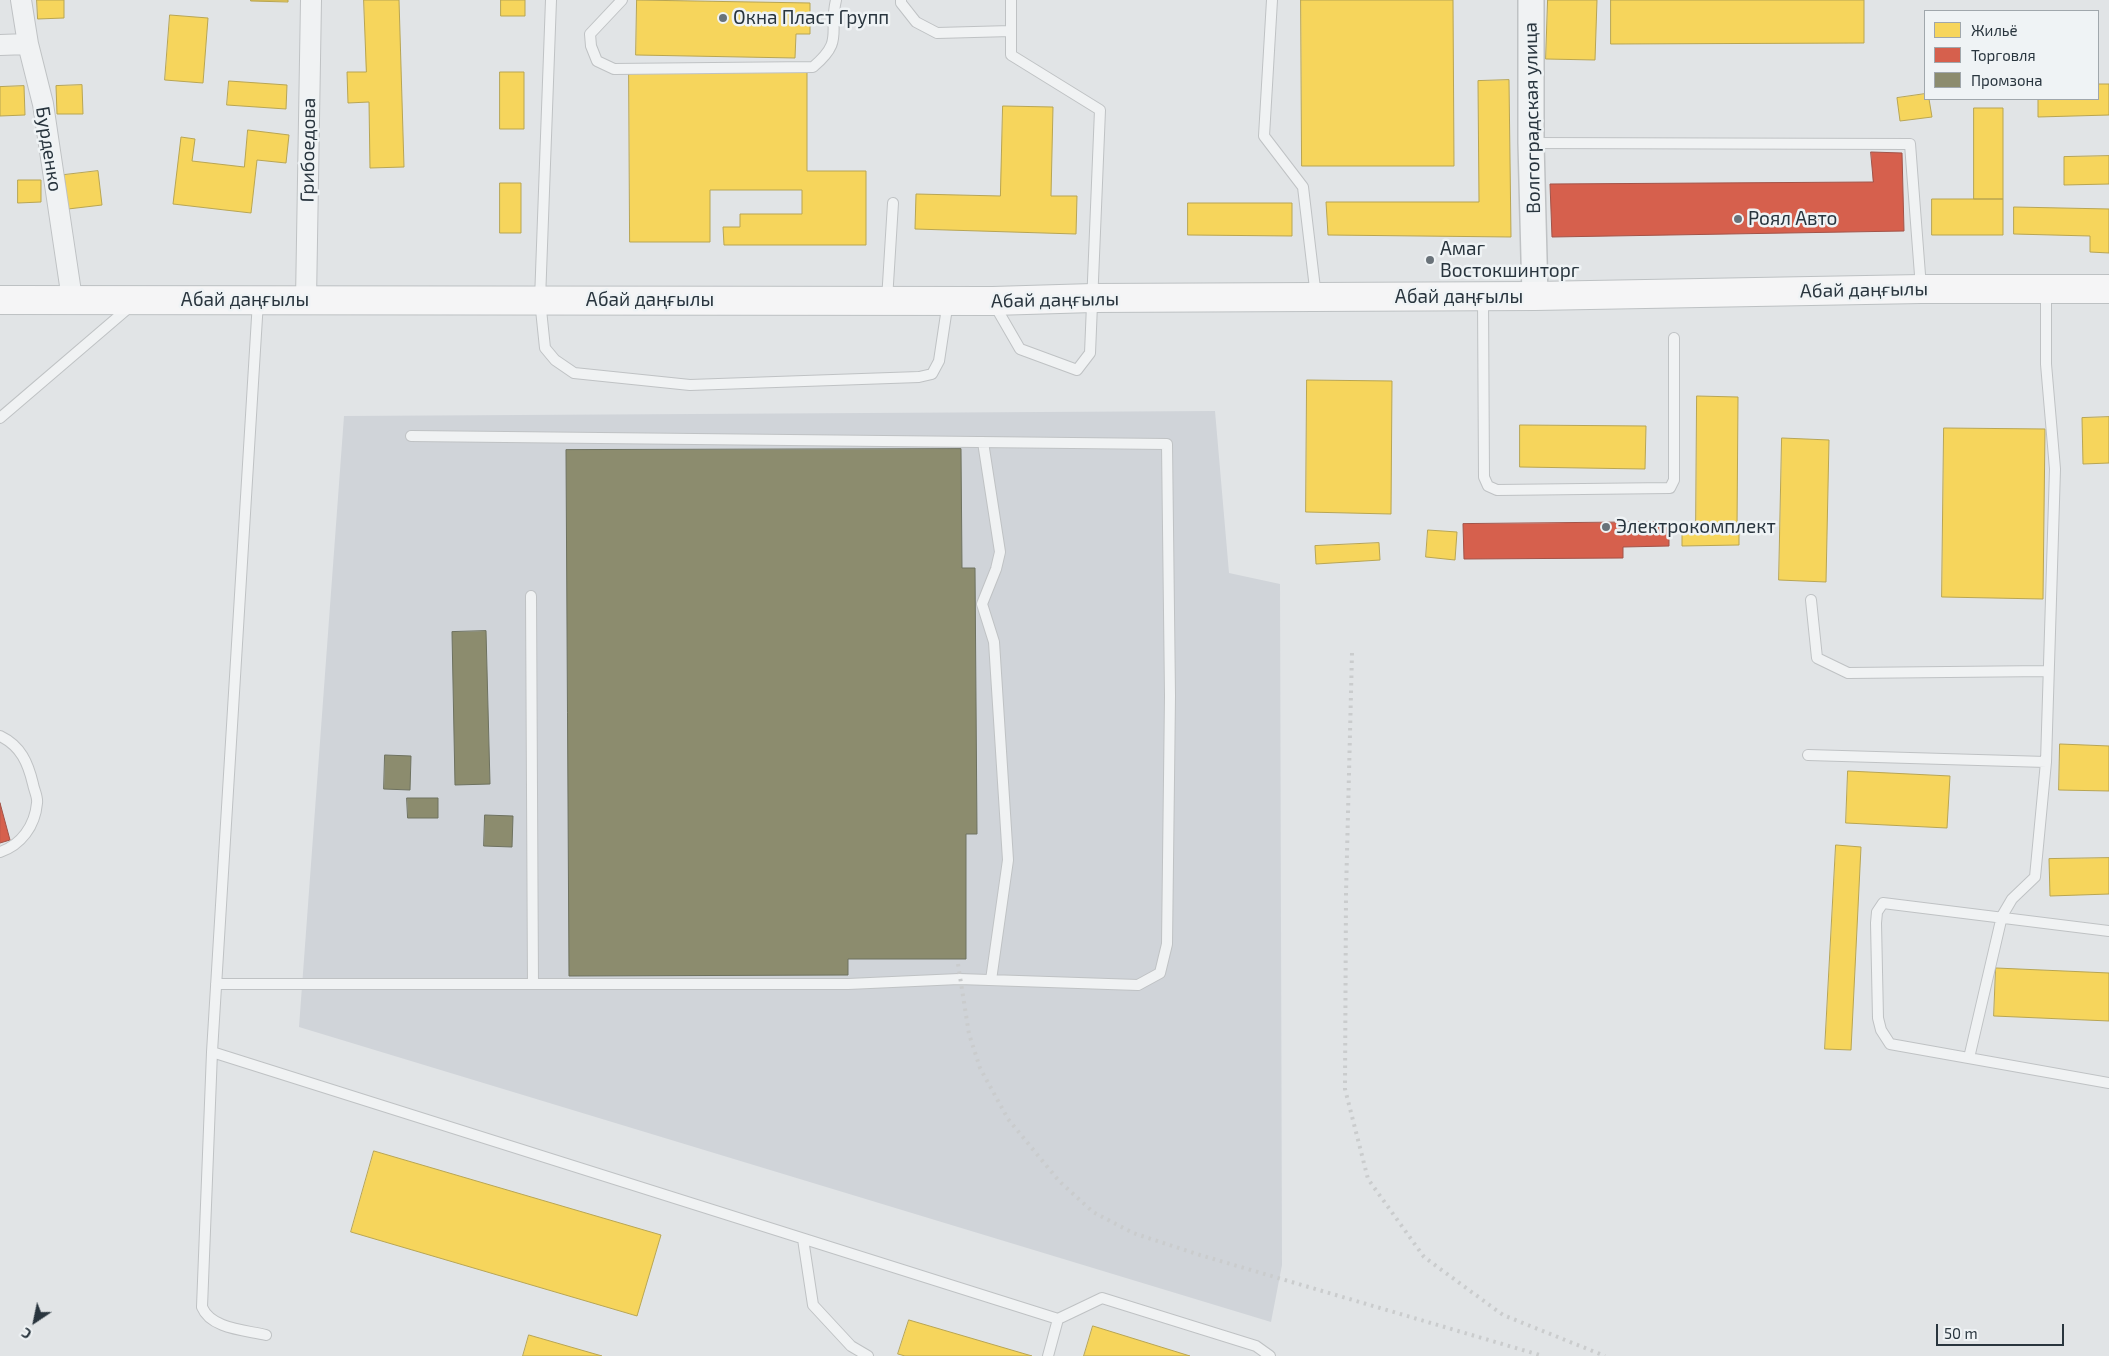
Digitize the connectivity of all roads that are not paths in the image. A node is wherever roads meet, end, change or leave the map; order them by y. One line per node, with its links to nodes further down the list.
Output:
1 (21, 0): 11 (street, Бурденко)
2 (311, 0): 26 (street, Грибоедова)
3 (551, 0): 27 (lane)
4 (622, 0): 5 (lane)
5 (836, 0)
6 (901, 0): 10 (lane)
7 (1010, 0): 10 (lane)
8 (1272, 0): 21 (lane)
9 (1531, 0): 13 (street, Волгоградская улица)
10 (1011, 31): 20 (lane)
11 (28, 44): 12 (street); 22 (street, Бурденко)
12 (0, 45)
13 (1530, 143): 15 (lane); 19 (street, Волгоградская улица)
14 (893, 203): 28 (lane)
15 (1921, 289): 16 (main road, Абай даңғылы); 19 (main road, Абай даңғылы)
16 (2046, 290): 17 (main road, Абай даңғылы); 37 (lane)
17 (2109, 290)
18 (1483, 296): 19 (main road, Абай даңғылы); 21 (main road, Абай даңғылы); 31 (lane)
19 (1535, 296)
20 (1093, 298): 21 (main road, Абай даңғылы); 30 (main road, Абай даңғылы); 30 (lane)
21 (1316, 298)
22 (72, 299): 23 (main road, Абай даңғылы); 24 (main road, Абай даңғылы)
23 (0, 300)
24 (137, 300): 25 (main road, Абай даңғылы); 32 (lane)
25 (258, 300): 26 (main road, Абай даңғылы); 45 (lane)
26 (306, 300): 27 (main road, Абай даңғылы)
27 (540, 300): 28 (main road, Абай даңғылы); 29 (lane)
28 (887, 301): 29 (main road, Абай даңғылы)
29 (948, 301): 30 (main road, Абай даңғылы)
30 (992, 301)
31 (1674, 338)
32 (0, 418)
33 (411, 436): 34 (lane)
34 (983, 442): 44 (lane); 44 (lane)
35 (532, 596): 46 (lane)
36 (1811, 600): 37 (lane)
37 (2048, 671): 40 (lane)
38 (0, 736): 41 (lane)
39 (1808, 755): 40 (lane)
40 (2046, 762): 42 (lane)
41 (0, 852)
42 (2002, 916): 43 (lane); 48 (lane); 48 (lane)
43 (2109, 931)
44 (991, 980): 46 (lane)
45 (216, 984): 46 (lane); 47 (lane)
46 (533, 984)
47 (212, 1052): 50 (lane); 52 (lane)
48 (1969, 1058): 49 (lane)
49 (2109, 1083)
50 (803, 1239): 51 (lane); 53 (lane)
51 (1058, 1319): 54 (lane); 55 (lane)
52 (266, 1334)
53 (868, 1356)
54 (1048, 1356)
55 (1270, 1356)

